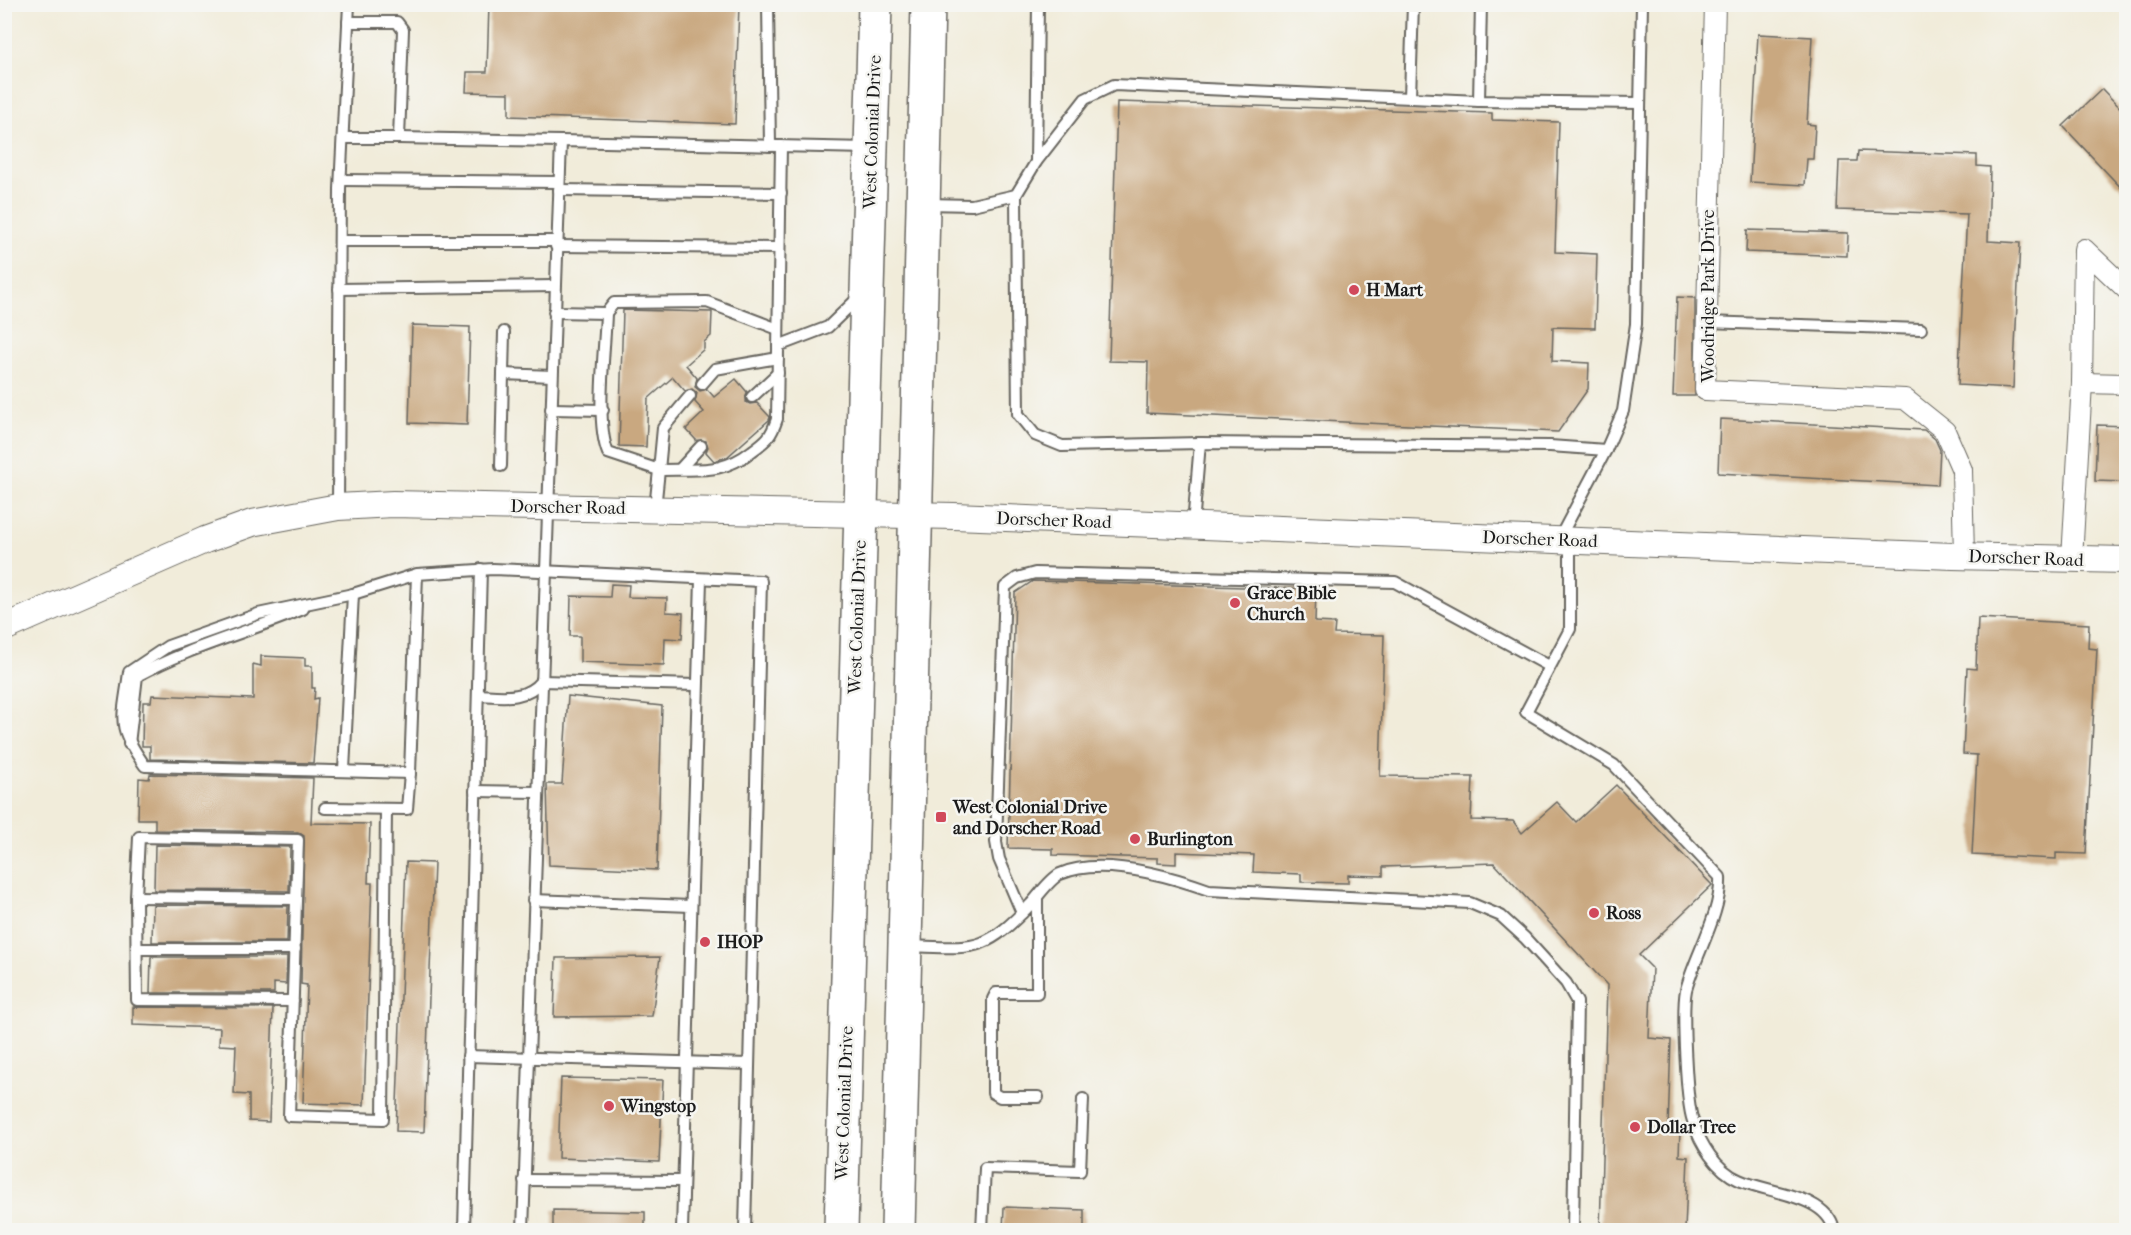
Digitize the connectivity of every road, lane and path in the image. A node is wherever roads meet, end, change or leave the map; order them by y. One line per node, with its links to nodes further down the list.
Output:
1 (349, 4): 10 (lane)
2 (768, 4): 17 (lane)
3 (875, 4): 18 (highway, West Colonial Drive)
4 (928, 4): 24 (highway)
5 (1038, 4): 19 (lane)
6 (1413, 4): 11 (lane)
7 (1481, 4): 12 (lane)
8 (1642, 4): 13 (lane)
9 (1715, 4): 34 (street, Woodridge Park Drive)
10 (348, 22): 14 (lane); 15 (lane)
11 (1410, 97): 12 (lane); 19 (lane)
12 (1479, 101): 13 (lane)
13 (1640, 103): 52 (lane)
14 (343, 138): 15 (lane); 20 (lane)
15 (399, 138): 16 (lane)
16 (561, 141): 17 (lane); 21 (lane)
17 (776, 146): 18 (lane); 22 (lane)
18 (871, 148): 29 (highway, West Colonial Drive)
19 (1036, 162): 23 (lane)
20 (341, 180): 21 (lane); 25 (lane)
21 (559, 186): 22 (lane); 26 (lane)
22 (781, 193): 27 (lane)
23 (1016, 195): 24 (lane); 50 (lane)
24 (924, 204): 60 (highway)
25 (340, 241): 26 (lane); 30 (lane)
26 (557, 243): 27 (lane); 28 (lane)
27 (778, 248): 36 (lane)
28 (555, 286): 30 (lane); 32 (lane)
29 (867, 288): 38 (lane); 59 (highway, West Colonial Drive)
30 (339, 289): 57 (lane)
31 (2127, 289): 43 (street)
32 (554, 312): 33 (lane); 42 (lane)
33 (606, 313): 36 (lane); 49 (lane)
34 (1706, 322): 35 (lane); 63 (street, Woodridge Park Drive)
35 (1921, 328)
36 (778, 329): 38 (lane)
37 (504, 332): 40 (lane)
38 (778, 346): 39 (lane)
39 (778, 358): 41 (lane); 44 (lane)
40 (503, 374): 42 (lane); 53 (lane)
41 (778, 374): 47 (lane); 54 (lane)
42 (552, 376): 48 (lane)
43 (2082, 383): 45 (street); 64 (street)
44 (702, 384)
45 (2127, 384)
46 (690, 396): 55 (lane)
47 (752, 397)
48 (551, 409): 49 (lane); 56 (lane)
49 (603, 410): 55 (lane)
50 (1200, 443): 52 (lane); 61 (lane)
51 (701, 446): 54 (lane)
52 (1606, 450): 62 (lane)
53 (501, 466)
54 (680, 469): 55 (lane)
55 (659, 470): 58 (lane)
56 (546, 506): 57 (street, Dorscher Road); 58 (street, Dorscher Road); 67 (lane)
57 (338, 507): 71 (street, Dorscher Road)
58 (655, 509): 59 (street, Dorscher Road)
59 (860, 513): 60 (street, Dorscher Road); 104 (highway, West Colonial Drive)
60 (917, 515): 61 (street, Dorscher Road); 88 (highway)
61 (1193, 525): 62 (street, Dorscher Road)
62 (1564, 540): 63 (street, Dorscher Road); 72 (lane)
63 (1964, 556): 64 (street, Dorscher Road)
64 (2072, 559): 65 (street, Dorscher Road)
65 (2127, 560)
66 (481, 569): 67 (lane); 68 (lane); 75 (lane)
67 (544, 573): 69 (lane); 73 (lane)
68 (417, 574): 70 (lane); 77 (lane)
69 (701, 579): 74 (lane); 95 (lane)
70 (353, 594): 76 (lane); 76 (lane)
71 (9, 626)
72 (1549, 666): 87 (lane); 108 (lane)
73 (541, 681): 74 (lane); 75 (lane); 79 (lane)
74 (697, 685): 86 (lane)
75 (478, 694): 78 (lane)
76 (344, 770): 77 (lane)
77 (410, 772): 81 (lane)
78 (475, 791): 79 (lane); 92 (lane)
79 (537, 792): 85 (lane)
80 (325, 808): 81 (lane)
81 (386, 809): 91 (lane)
82 (136, 897): 84 (lane); 84 (lane); 89 (lane)
83 (1036, 898): 87 (lane); 96 (lane); 107 (lane)
84 (296, 899): 90 (lane)
85 (533, 900): 86 (lane); 93 (lane)
86 (691, 906): 94 (lane)
87 (1022, 913): 88 (lane)
88 (906, 946): 105 (highway)
89 (137, 949): 90 (lane); 91 (lane)
90 (295, 949): 91 (lane)
91 (293, 1001)
92 (468, 1056): 93 (lane); 100 (lane)
93 (528, 1059): 94 (lane); 98 (lane)
94 (687, 1063): 95 (lane); 99 (lane)
95 (749, 1064): 103 (lane)
96 (1038, 1097)
97 (1083, 1099): 106 (lane)
98 (525, 1180): 99 (lane); 101 (lane)
99 (683, 1181): 102 (lane)
100 (464, 1230)
101 (523, 1230)
102 (682, 1230)
103 (745, 1230)
104 (841, 1230)
105 (898, 1230)
106 (982, 1230)
107 (1573, 1230)
108 (1834, 1230)

